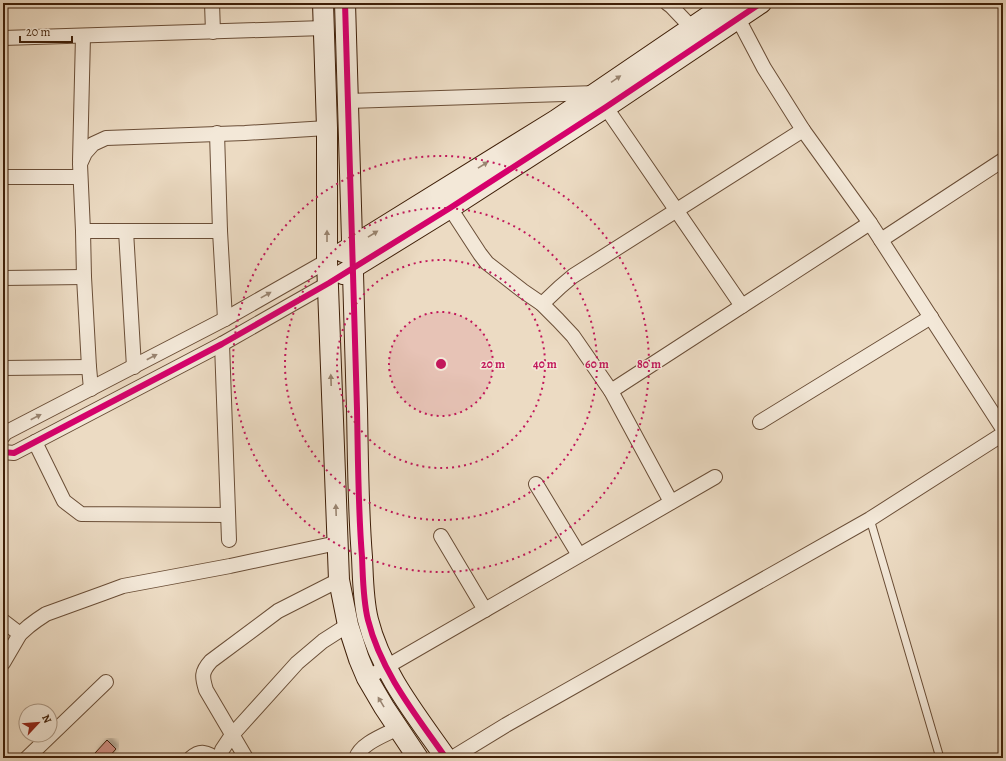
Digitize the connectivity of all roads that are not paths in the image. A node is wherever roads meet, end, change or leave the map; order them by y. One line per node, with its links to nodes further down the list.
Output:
1 (212, 3): 9 (street)
2 (323, 3): 7 (street)
3 (345, 3): 13 (street)
4 (666, 3): 8 (street)
5 (761, 3): 6 (street)
6 (732, 8): 8 (street); 12 (street); 15 (street)
7 (324, 28): 9 (street); 14 (street)
8 (692, 28): 12 (street, one-way to 8)
9 (213, 32): 10 (street)
10 (83, 36): 11 (street); 18 (street)
11 (3, 38)
12 (601, 100): 13 (street); 20 (street); 21 (street); 27 (street, one-way to 12)
13 (348, 101): 27 (street)
14 (327, 128): 16 (street); 28 (street, one-way to 14)
15 (803, 130): 21 (street); 22 (street)
16 (217, 134): 18 (street); 25 (street)
17 (1003, 160): 26 (street)
18 (80, 170): 19 (street); 23 (street)
19 (3, 177)
20 (450, 208): 29 (street); 33 (street)
21 (677, 211): 33 (street); 34 (street)
22 (870, 223): 26 (street); 34 (street)
23 (83, 231): 24 (street); 30 (street)
24 (126, 231): 25 (street); 39 (street)
25 (220, 231): 36 (street)
26 (881, 240): 35 (street)
27 (353, 246): 28 (street); 29 (street)
28 (327, 261): 32 (street); 36 (street, one-way to 28)
29 (353, 267): 32 (street); 64 (street)
30 (84, 277): 31 (street); 38 (street)
31 (3, 278)
32 (329, 282): 37 (street); 56 (street, one-way to 32)
33 (542, 304): 42 (street)
34 (742, 306): 42 (street)
35 (931, 317): 43 (street); 44 (street)
36 (225, 319): 39 (street, one-way to 36)
37 (222, 344): 47 (street); 52 (street)
38 (89, 366): 40 (street); 41 (street)
39 (134, 367): 41 (street)
40 (3, 368)
41 (91, 389): 46 (street, one-way to 41)
42 (611, 391): 51 (street)
43 (760, 422)
44 (1003, 429)
45 (1003, 434): 53 (street)
46 (3, 436)
47 (35, 442): 48 (street); 52 (street)
48 (3, 452)
49 (715, 477): 51 (street)
50 (536, 484): 57 (street)
51 (671, 502): 57 (street)
52 (228, 515): 55 (street)
53 (870, 519): 77 (street); 78 (lane)
54 (441, 536): 59 (street)
55 (229, 540)
56 (338, 543): 58 (street); 62 (street)
57 (579, 555): 59 (street)
58 (339, 580): 61 (street); 68 (street)
59 (486, 610): 64 (street)
60 (3, 621): 62 (street)
61 (348, 625): 65 (street); 68 (street)
62 (20, 634): 63 (street)
63 (3, 663)
64 (386, 668): 65 (street); 76 (street)
65 (367, 678): 67 (street, one-way to 65)
66 (106, 682): 69 (street)
67 (398, 728): 74 (street); 75 (street)
68 (232, 735): 72 (street); 73 (street)
69 (27, 758)
70 (191, 758): 71 (street)
71 (216, 758)
72 (221, 758)
73 (246, 758)
74 (356, 758)
75 (418, 758)
76 (446, 758)
77 (452, 758)
78 (940, 758)

